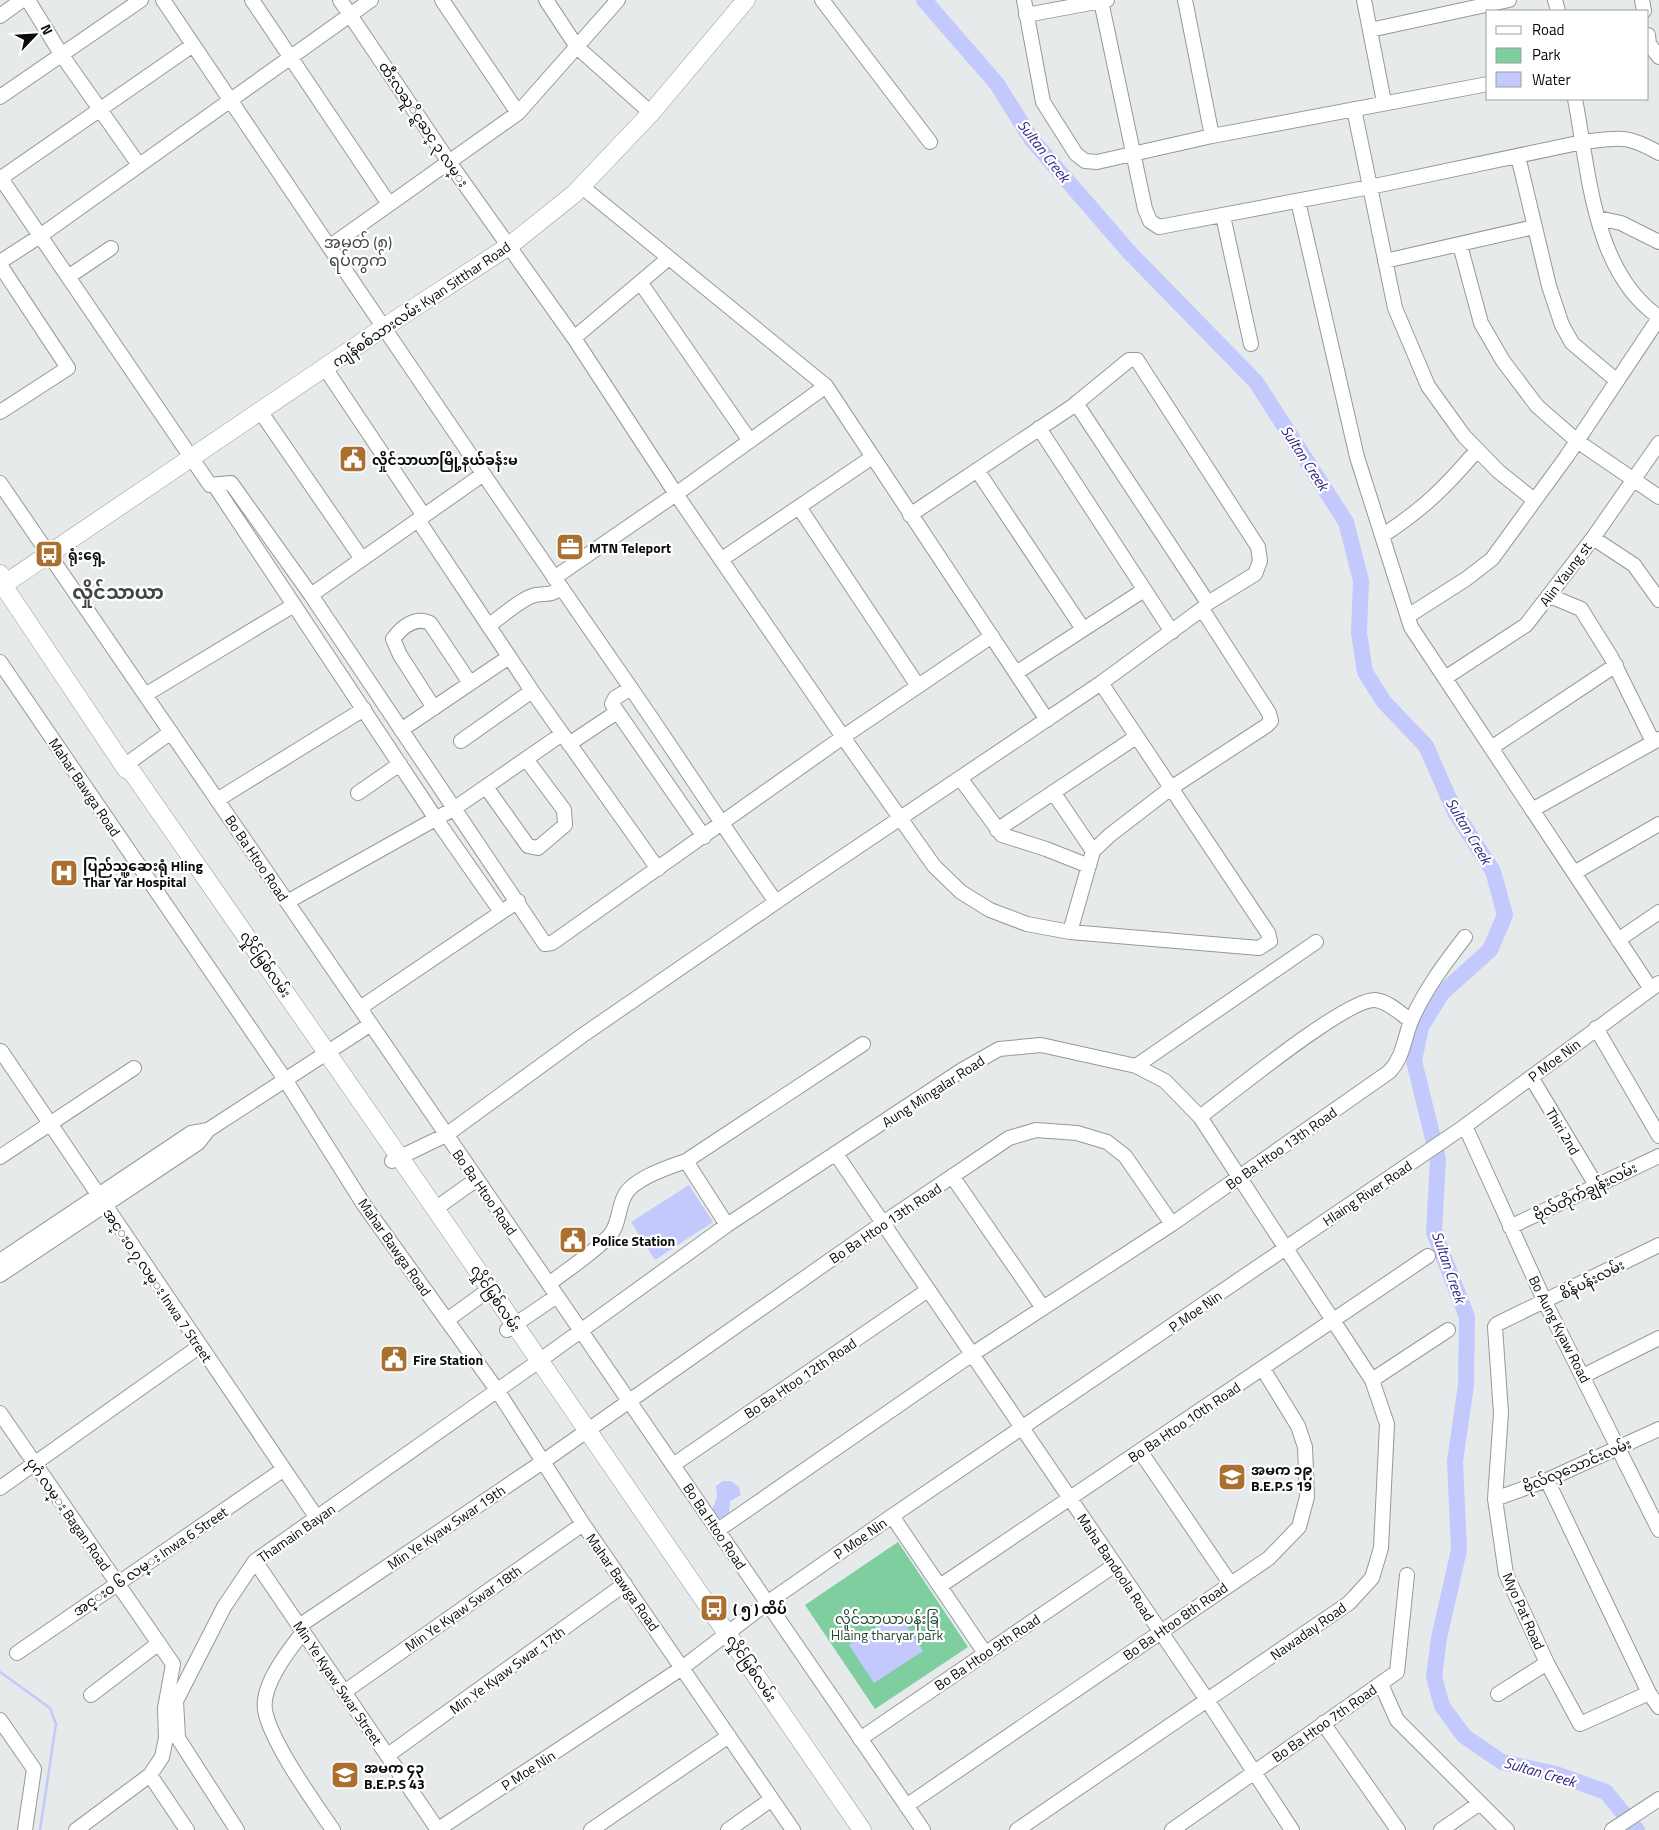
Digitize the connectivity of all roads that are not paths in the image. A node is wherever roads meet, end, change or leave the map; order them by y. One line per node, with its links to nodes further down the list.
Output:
1 (22, 0): 20 (street)
2 (28, 0): 24 (street)
3 (140, 0): 24 (street)
4 (163, 0): 22 (street)
5 (252, 0): 25 (street)
6 (340, 0): 18 (street, ထီးလႀူိင္ရႀင္ ၃ လမ္း)
7 (371, 0): 18 (street)
8 (442, 0): 33 (street)
9 (546, 0): 23 (street)
10 (618, 0): 23 (street)
11 (746, 0): 34 (main road, ကျန်စစ်သားလမ်း Kyan Sitthar Road)
12 (822, 0): 36 (street)
13 (1024, 0): 19 (street)
14 (1185, 0): 35 (street)
15 (1364, 0): 21 (street)
16 (1509, 0): 21 (street)
17 (1104, 1): 19 (street); 38 (street)
18 (350, 15): 25 (street); 41 (street, ထီးလႀူိင္ရႀင္ ၃ လမ္း)
19 (1026, 15): 38 (street)
20 (0, 16)
21 (1370, 30): 30 (street)
22 (193, 45): 28 (street); 32 (street)
23 (577, 47): 33 (street); 34 (street)
24 (61, 54): 27 (street); 32 (street)
25 (291, 57): 28 (street); 47 (street)
26 (1486, 84): 30 (street)
27 (0, 97)
28 (231, 98): 42 (street); 55 (street)
29 (1575, 100): 37 (street)
30 (1384, 102): 31 (street)
31 (1354, 109): 35 (street); 45 (street)
32 (99, 110): 42 (street); 43 (street)
33 (518, 113): 41 (street)
34 (651, 113): 44 (main road, ကျန်စစ်သားလမ်း Kyan Sitthar Road)
35 (1212, 136): 38 (street)
36 (930, 142)
37 (1583, 142): 39 (street); 40 (street); 49 (street)
38 (1133, 153): 48 (street)
39 (1659, 153)
40 (1518, 156): 45 (street); 50 (street)
41 (449, 162): 47 (street); 54 (street, ထီးလႀူိင္ရႀင္ ၃ လမ္း)
42 (139, 165): 51 (street)
43 (0, 178): 51 (street)
44 (581, 186): 54 (main road, ကျန်စစ်သားလမ်း Kyan Sitthar Road); 57 (street)
45 (1370, 187): 46 (street); 58 (street)
46 (1298, 201): 48 (street); 90 (street)
47 (389, 204): 55 (street)
48 (1223, 216): 65 (street)
49 (1598, 218): 52 (street); 62 (street)
50 (1534, 227): 53 (street); 67 (street)
51 (40, 236): 59 (street); 60 (street)
52 (1659, 242)
53 (1460, 245): 58 (street); 74 (street)
54 (509, 246): 63 (main road, ကျန်စစ်သားလမ်း Kyan Sitthar Road); 64 (street, ထီးလႀူိင္ရႀင္ ၃ လမ္း)
55 (329, 247): 63 (street)
56 (111, 248): 60 (street)
57 (669, 258): 61 (street); 68 (street)
58 (1385, 260): 76 (street)
59 (0, 264): 71 (street)
60 (68, 277): 77 (street)
61 (640, 282): 64 (street); 73 (street)
62 (1659, 317): 67 (street)
63 (383, 328): 66 (main road, ကျန်စစ်သားလမ်း Kyan Sitthar Road); 80 (street)
64 (574, 338): 84 (street, ထီးလႀူိင္ရႀင္ ၃ လမ္း)
65 (1251, 344)
66 (324, 368): 70 (main road, ကျန်စစ်သားလမ်း Kyan Sitthar Road); 89 (street)
67 (1617, 381): 74 (street)
68 (826, 386): 73 (street); 78 (street)
69 (1076, 403): 72 (street); 102 (street); 102 (street)
70 (260, 411): 77 (main road, ကျန်စစ်သားလမ်း Kyan Sitthar Road); 93 (street)
71 (0, 412)
72 (1039, 428): 79 (street); 97 (street)
73 (750, 441): 84 (street)
74 (1577, 441): 81 (street); 86 (street)
75 (1659, 443): 81 (street, Alin Yaung st)
76 (1478, 450): 86 (street); 90 (street)
77 (190, 458): 83 (street); 92 (main road, ကျန်စစ်သားလမ်း Kyan Sitthar Road)
78 (871, 458): 87 (street); 88 (street)
79 (977, 470): 88 (street); 105 (street)
80 (482, 475): 89 (street); 96 (street)
81 (1635, 480): 85 (street); 91 (street, Alin Yaung st)
82 (0, 483): 92 (street, Bo Ba Htoo Road)
83 (215, 486): 98 (street); 101 (street)
84 (676, 494): 94 (street, ထီးလႀူိင္ရႀင္ ၃ လမ္း); 96 (street)
85 (1659, 497)
86 (1534, 500): 103 (street)
87 (799, 507): 94 (street); 115 (street)
88 (910, 516): 107 (street)
89 (421, 518): 93 (street); 104 (street)
90 (1382, 536): 103 (street)
91 (1593, 538): 99 (street, Alin Yaung st); 100 (street)
92 (49, 554): 95 (main road, ကျန်စစ်သားလမ်း Kyan Sitthar Road); 118 (street, Bo Ba Htoo Road)
93 (362, 559): 98 (street)
94 (722, 559): 125 (street, ထီးလႀူိင္ရႀင္ ၃ လမ္း)
95 (1, 583): 133 (main road, လှိုင်မြစ်လမ်း)
96 (557, 583): 104 (street); 116 (street)
97 (1144, 590): 105 (street); 106 (street)
98 (311, 595): 123 (street)
99 (1550, 596): 110 (street); 112 (street, Alin Yaung st)
100 (1659, 600)
101 (294, 605): 118 (street); 120 (street)
102 (1205, 606): 106 (street); 136 (street)
103 (1408, 616): 112 (street)
104 (489, 625): 108 (street)
105 (1084, 630): 111 (street)
106 (1172, 632): 114 (street)
107 (992, 636): 111 (street); 115 (street)
108 (510, 657): 113 (street); 117 (street)
109 (0, 662): 172 (street, Mahar Bawga Road)
110 (1616, 665): 128 (street); 130 (street)
111 (1016, 673): 122 (street)
112 (1445, 678): 130 (street)
113 (470, 683): 119 (street); 119 (street)
114 (1101, 683): 122 (street); 126 (street)
115 (918, 686): 125 (street)
116 (631, 688): 121 (street); 145 (street)
117 (532, 691): 127 (street); 129 (street)
118 (145, 695): 124 (street, Bo Ba Htoo Road)
119 (434, 708): 123 (street)
120 (364, 709): 132 (street); 139 (street)
121 (617, 712): 127 (street); 147 (street)
122 (1047, 720): 134 (street)
123 (401, 730): 140 (street)
124 (171, 732): 133 (street); 139 (street, Bo Ba Htoo Road)
125 (843, 737): 143 (street, ထီးလႀူိင္ရႀင္ ၃ လမ္း); 145 (street)
126 (1136, 737): 136 (street); 137 (street)
127 (566, 739): 131 (street); 150 (street)
128 (1656, 740): 141 (street)
129 (461, 741)
130 (1491, 748): 141 (street)
131 (526, 759): 135 (street); 135 (street)
132 (400, 764): 138 (street); 142 (street)
133 (125, 767): 168 (main road, လှိုင်မြစ်လမ်း)
134 (960, 778): 143 (street); 146 (street)
135 (486, 787): 140 (street)
136 (1171, 788): 148 (street); 157 (street, ထီးလႀူိင္ရႀင္ ၃ လမ္း)
137 (1054, 792): 146 (street); 148 (street)
138 (358, 793)
139 (218, 800): 153 (street, Bo Ba Htoo Road)
140 (455, 808): 142 (street); 152 (street)
141 (1532, 810): 151 (street)
142 (436, 819): 153 (street); 155 (street)
143 (899, 819): 154 (street); 157 (street, ထီးလႀူိင္ရႀင္ ၃ လမ္း)
144 (1659, 824): 151 (street)
145 (721, 825): 147 (street); 154 (street)
146 (997, 830): 149 (street)
147 (704, 837): 150 (street)
148 (1093, 851): 149 (street)
149 (1089, 866): 157 (street)
150 (658, 869): 152 (street)
151 (1574, 873): 159 (street)
152 (518, 901): 155 (street)
153 (287, 902): 162 (street, Bo Ba Htoo Road)
154 (776, 902): 176 (street)
155 (501, 912): 162 (street)
156 (1659, 912): 159 (street)
157 (1070, 932)
158 (1465, 936): 163 (street)
159 (1618, 940): 161 (street)
160 (1316, 942): 169 (street)
161 (1655, 986): 165 (street, P Moe Nin)
162 (360, 1008): 164 (street, Bo Ba Htoo Road)
163 (1411, 1021): 173 (street); 185 (street, Bo Ba Htoo 13th Road)
164 (371, 1024): 168 (street); 176 (street, Bo Ba Htoo Road)
165 (1596, 1028): 171 (street, P Moe Nin); 177 (street)
166 (863, 1044): 183 (street)
167 (2, 1051): 174 (street, အင္းဝ ၇ လမ္း Inwa 7 Street)
168 (325, 1056): 172 (street); 182 (main road, လှိုင်မြစ်လမ်း)
169 (1136, 1066): 173 (street, Aung Mingalar Road); 179 (street, Aung Mingalar Road)
170 (134, 1068): 174 (street)
171 (1531, 1077): 175 (street, P Moe Nin); 187 (street, Thiri 2nd)
172 (286, 1081): 188 (street); 205 (street, Mahar Bawga Road)
173 (1200, 1117): 185 (street, Aung Mingalar Road)
174 (50, 1124): 181 (street); 188 (street, အင္းဝ ၇ လမ္း Inwa 7 Street)
175 (1465, 1126): 178 (street, P Moe Nin); 193 (street, Bo Aung Kyaw Road)
176 (446, 1135): 182 (street); 186 (street, Bo Ba Htoo Road)
177 (1659, 1136)
178 (1448, 1137): 195 (street, Hlaing River Road)
179 (836, 1154): 190 (street, Maha Bandoola Road); 192 (street, Aung Mingalar Road)
180 (1659, 1156): 187 (street, ဗိုလ်တိုက်ချွန်းလမ်း)
181 (0, 1158)
182 (395, 1159): 189 (main road, လှိုင်မြစ်လမ်း); 201 (main road, လှိုင်မြစ်လမ်း)
183 (686, 1160): 192 (street); 199 (street)
184 (952, 1176): 190 (street, Bo Ba Htoo 13th Road); 191 (street, Bo Ba Htoo 13th Road); 204 (street)
185 (1237, 1177): 191 (street, Bo Ba Htoo 13th Road); 195 (street, Aung Mingalar Road)
186 (477, 1179): 189 (street); 199 (street, Bo Ba Htoo Road)
187 (1596, 1185): 193 (street, ဗိုလ်တိုက်ချွန်းလမ်း)
188 (100, 1200): 197 (street); 198 (street); 212 (street, အင္းဝ ၇ လမ္း Inwa 7 Street)
189 (435, 1209): 208 (main road, လှိုင်မြစ်လမ်း)
190 (883, 1223): 200 (street, Maha Bandoola Road); 219 (street, Bo Ba Htoo 13th Road)
191 (1172, 1224): 204 (street, Bo Ba Htoo 13th Road)
192 (726, 1225): 209 (street, Aung Mingalar Road)
193 (1510, 1227): 203 (street, Bo Aung Kyaw Road)
194 (1659, 1245): 203 (street, စိန်ပန်းလမ်း)
195 (1286, 1248): 206 (street, Nawaday Road); 221 (street, P Moe Nin)
196 (1428, 1256): 206 (street, Bo Ba Htoo 10th Road)
197 (0, 1261)
198 (0, 1275)
199 (549, 1284): 202 (street, Bo Ba Htoo Road)
200 (928, 1290): 213 (street, Maha Bandoola Road); 228 (street, Bo Ba Htoo 12th Road)
201 (483, 1294): 205 (street); 208 (main road, လှိုင်မြစ်လမ်း)
202 (557, 1296): 208 (street); 209 (street, Bo Ba Htoo Road)
203 (1545, 1302): 207 (street, စိန်ပန်းလမ်း); 216 (street, Bo Aung Kyaw Road)
204 (1043, 1308): 213 (street, Bo Ba Htoo 13th Road)
205 (447, 1320): 218 (street, Mahar Bawga Road)
206 (1334, 1321): 215 (street, Bo Ba Htoo 10th Road); 217 (street, Nawaday Road)
207 (1497, 1324): 233 (street, Myo Pat Road)
208 (511, 1328): 214 (main road, လှိုင်မြစ်လမ်း)
209 (580, 1330): 214 (street, Aung Mingalar Road); 219 (street, Bo Ba Htoo Road)
210 (1448, 1330): 217 (street)
211 (1659, 1338): 216 (street)
212 (200, 1346): 227 (street); 229 (street, အင္းဝ ၇ လမ္း Inwa 7 Street)
213 (972, 1355): 221 (street, Maha Bandoola Road); 238 (street, Bo Ba Htoo 13th Road)
214 (535, 1364): 218 (street, Thamain Bayan); 223 (main road, လှိုင်မြစ်လမ်း)
215 (1263, 1369): 225 (street, Bo Ba Htoo 10th Road); 243 (street, Bo Ba Htoo 8th Road)
216 (1583, 1376): 224 (street, Bo Aung Kyaw Road)
217 (1372, 1380): 260 (street, Nawaday Road)
218 (497, 1390): 226 (street, Mahar Bawga Road); 235 (street, Thamain Bayan)
219 (628, 1400): 223 (street, Bo Ba Htoo 13th Road); 228 (street, Bo Ba Htoo Road)
220 (0, 1413): 227 (street, ပုဂံ လမ္း Bagan Road)
221 (1023, 1429): 232 (street, Maha Bandoola Road); 234 (street, P Moe Nin)
222 (1659, 1429): 224 (street, ဗိုလ်လှသောင်းလမ်း)
223 (586, 1431): 226 (street, Min Ye Kyaw Swar 19th); 249 (main road, လှိုင်မြစ်လမ်း)
224 (1619, 1448): 230 (street, ဗိုလ်လှသောင်းလမ်း); 237 (street, Bo Aung Kyaw Road)
225 (1140, 1451): 232 (street, Bo Ba Htoo 10th Road); 243 (street)
226 (544, 1461): 236 (street, Mahar Bawga Road); 247 (street, Min Ye Kyaw Swar 19th)
227 (34, 1464): 231 (street); 242 (street, ပုဂံ လမ္း Bagan Road)
228 (673, 1465): 238 (street, Bo Ba Htoo Road)
229 (284, 1469): 235 (street, အင္းဝ ၇ လမ္း Inwa 7 Street); 242 (street, အင္းဝ ၆ လမ္း Inwa 6 Street)
230 (1547, 1480): 233 (street, ဗိုလ်လှသောင်းလမ်း); 257 (street)
231 (0, 1488)
232 (1069, 1499): 240 (street, Maha Bandoola Road); 245 (street, Bo Ba Htoo 10th Road)
233 (1495, 1499): 253 (street, Myo Pat Road)
234 (892, 1516): 245 (street); 246 (street, P Moe Nin)
235 (317, 1518): 239 (street, Thamain Bayan)
236 (583, 1524): 244 (street, Mahar Bawga Road); 256 (street, Min Ye Kyaw Swar 18th)
237 (1658, 1524)
238 (718, 1530): 246 (street, Bo Ba Htoo Road)
239 (255, 1561): 247 (street, Min Ye Kyaw Swar Street); 276 (street, Thamain Bayan)
240 (1114, 1565): 248 (street, Maha Bandoola Road); 252 (street, Bo Ba Htoo 9th Road)
241 (1407, 1575): 255 (street, Bo Ba Htoo 7th Road)
242 (117, 1583): 250 (street, ပုဂံ လမ္း Bagan Road); 251 (street, အင္းဝ ၆ လမ္း Inwa 6 Street)
243 (1230, 1583): 248 (street, Bo Ba Htoo 8th Road)
244 (625, 1584): 254 (street, Mahar Bawga Road); 266 (street, Min Ye Kyaw Swar 17th)
245 (940, 1586): 252 (street)
246 (767, 1603): 249 (street, P Moe Nin); 265 (street, Bo Ba Htoo Road)
247 (301, 1629): 256 (street, Min Ye Kyaw Swar Street); 277 (street, Min Ye Kyaw Swar 19th)
248 (1161, 1633): 260 (street, Maha Bandoola Road); 272 (street, Bo Ba Htoo 8th Road)
249 (724, 1638): 254 (street, P Moe Nin); 282 (main road, လှိုင်မြစ်လမ်း); 283 (main road, လှိုင်မြစ်လမ်း)
250 (158, 1643): 259 (street); 268 (street, ပုဂံ လမ္း Bagan Road)
251 (17, 1653)
252 (985, 1653): 265 (street, Bo Ba Htoo 9th Road)
253 (1548, 1663): 257 (street, Myo Pat Road); 258 (street)
254 (682, 1668): 264 (street, Mahar Bawga Road); 278 (street, P Moe Nin)
255 (1381, 1684): 263 (street, Bo Ba Htoo 7th Road); 271 (street)
256 (344, 1692): 266 (street, Min Ye Kyaw Swar Street)
257 (1649, 1693): 261 (street)
258 (1498, 1694)
259 (91, 1695)
260 (1207, 1700): 267 (street, Maha Bandoola Road); 285 (street, Nawaday Road)
261 (1659, 1707)
262 (0, 1720): 273 (street)
263 (1323, 1724): 267 (street, Bo Ba Htoo 7th Road); 288 (street)
264 (729, 1736): 269 (street, Mahar Bawga Road); 279 (street)
265 (860, 1739): 272 (street, Bo Ba Htoo Road)
266 (388, 1755): 278 (street, Min Ye Kyaw Swar Street)
267 (1254, 1772): 286 (street, Bo Ba Htoo 7th Road); 287 (street, Maha Bandoola Road)
268 (150, 1775): 274 (street); 275 (street)
269 (772, 1799): 280 (street); 281 (street, Mahar Bawga Road)
270 (1656, 1802): 291 (street)
271 (1480, 1803): 289 (street); 290 (street)
272 (906, 1806): 284 (street, Bo Ba Htoo Road)
273 (25, 1830)
274 (76, 1830)
275 (187, 1830)
276 (237, 1830)
277 (333, 1830)
278 (437, 1830)
279 (591, 1830)
280 (728, 1830)
281 (793, 1830)
282 (849, 1830)
283 (862, 1830)
284 (922, 1830)
285 (1016, 1830)
286 (1172, 1830)
287 (1292, 1830)
288 (1398, 1830)
289 (1441, 1830)
290 (1507, 1830)
291 (1612, 1830)

